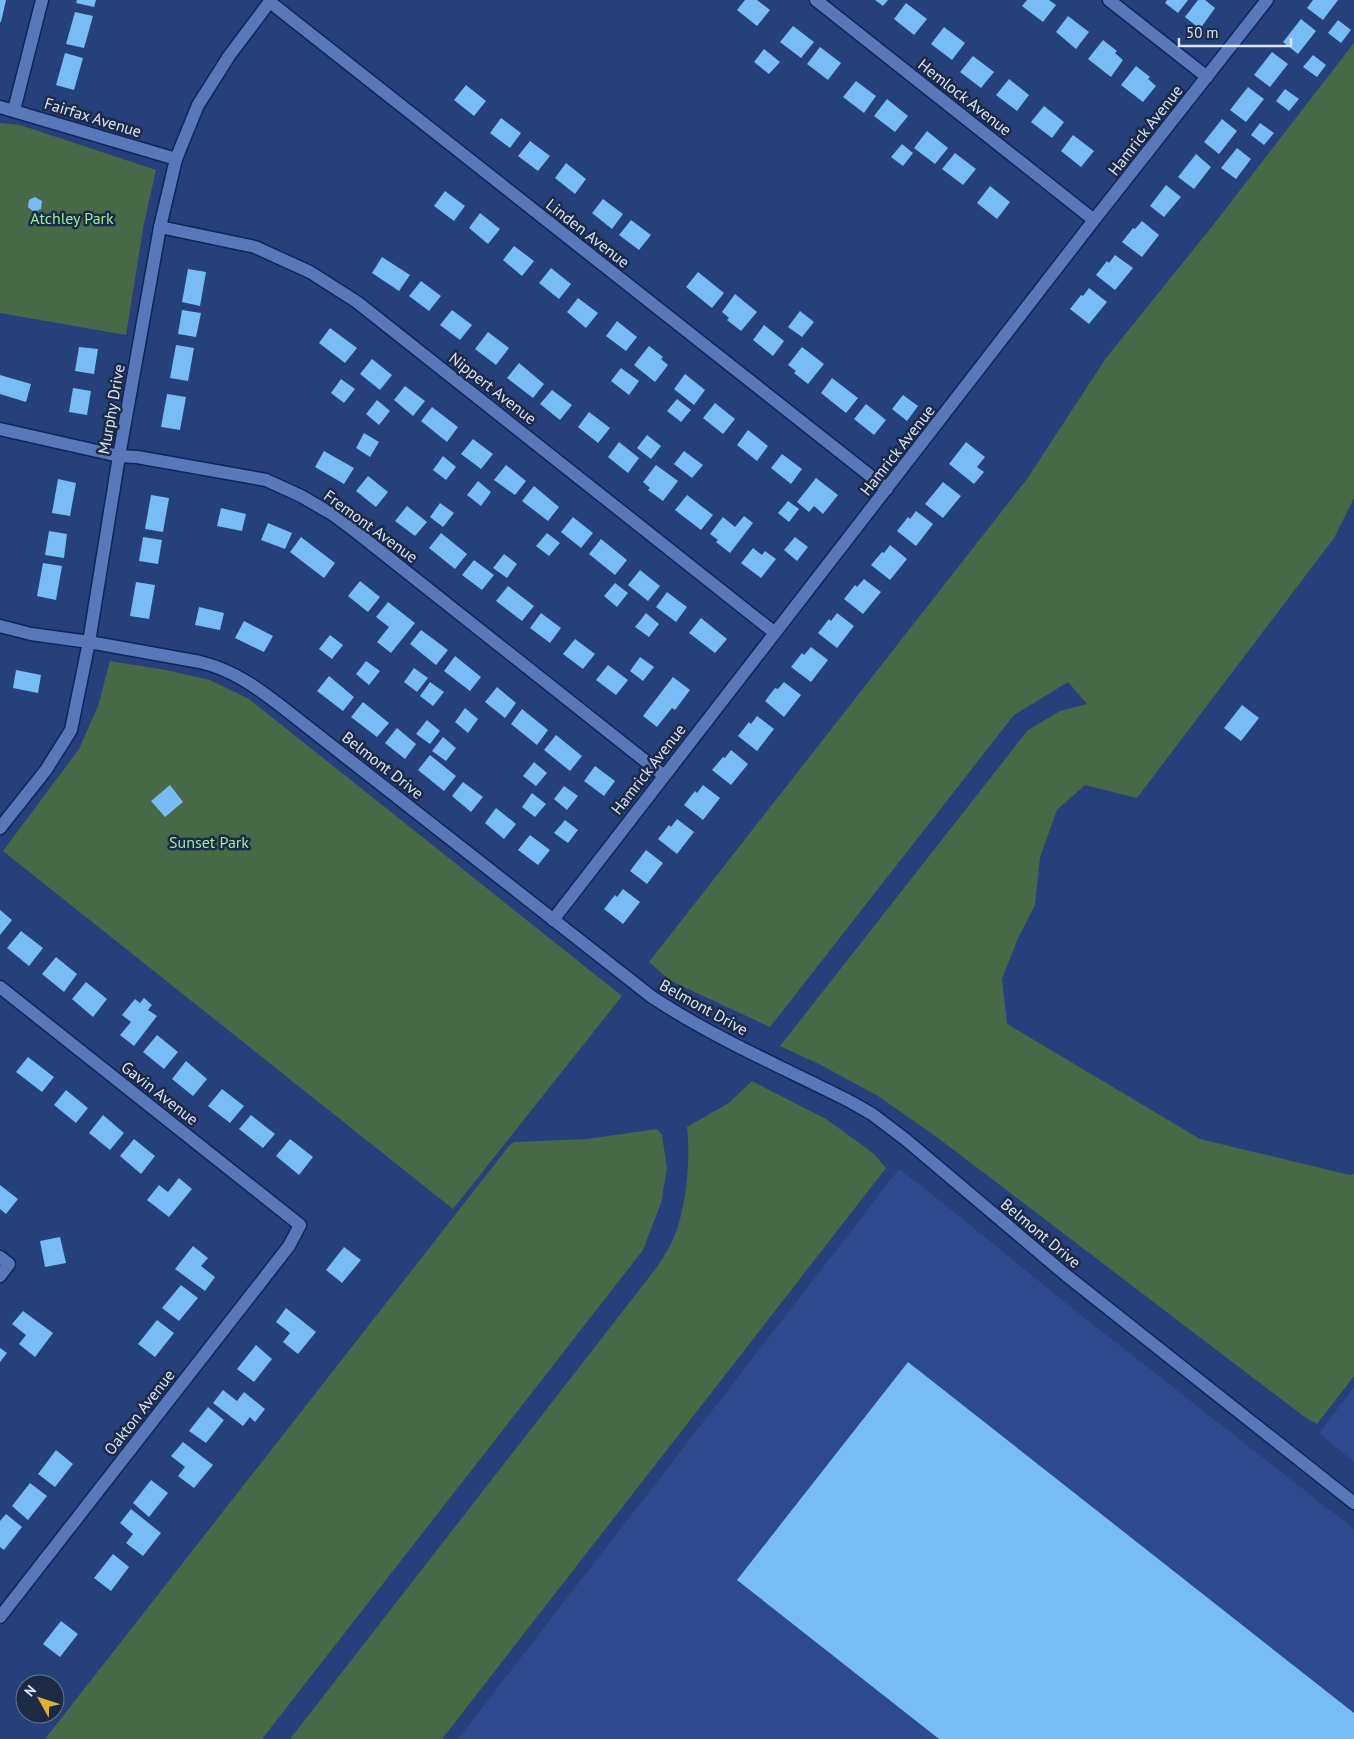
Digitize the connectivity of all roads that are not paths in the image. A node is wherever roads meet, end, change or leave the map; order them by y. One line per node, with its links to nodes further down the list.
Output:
1 (42, 0): 8 (street)
2 (816, 0): 10 (street, Hemlock Avenue)
3 (1109, 0): 6 (street)
4 (1267, 0): 6 (street, Hamrick Avenue)
5 (270, 1): 9 (street, Murphy Drive); 14 (street, Linden Avenue)
6 (1207, 77): 10 (street, Hamrick Avenue)
7 (0, 107): 8 (street, Fairfax Avenue)
8 (14, 110): 9 (street, Fairfax Avenue)
9 (176, 159): 11 (street, Murphy Drive)
10 (1094, 220): 14 (street, Hamrick Avenue)
11 (160, 227): 13 (street, Murphy Drive); 16 (street, Nippert Avenue)
12 (0, 429): 13 (street, Fremont Avenue)
13 (119, 456): 17 (street, Murphy Drive); 18 (street, Fremont Avenue)
14 (886, 489): 16 (street, Hamrick Avenue)
15 (0, 626): 17 (street, Belmont Drive)
16 (775, 633): 18 (street, Hamrick Avenue)
17 (89, 642): 19 (street, Murphy Drive); 20 (street, Belmont Drive)
18 (664, 775): 20 (street, Hamrick Avenue)
19 (0, 828)
20 (553, 920): 25 (street, Belmont Drive)
21 (0, 987): 22 (street, Gavin Avenue)
22 (300, 1225): 26 (street, Oakton Avenue)
23 (0, 1257): 24 (street)
24 (0, 1276)
25 (1354, 1503)
26 (0, 1616)

